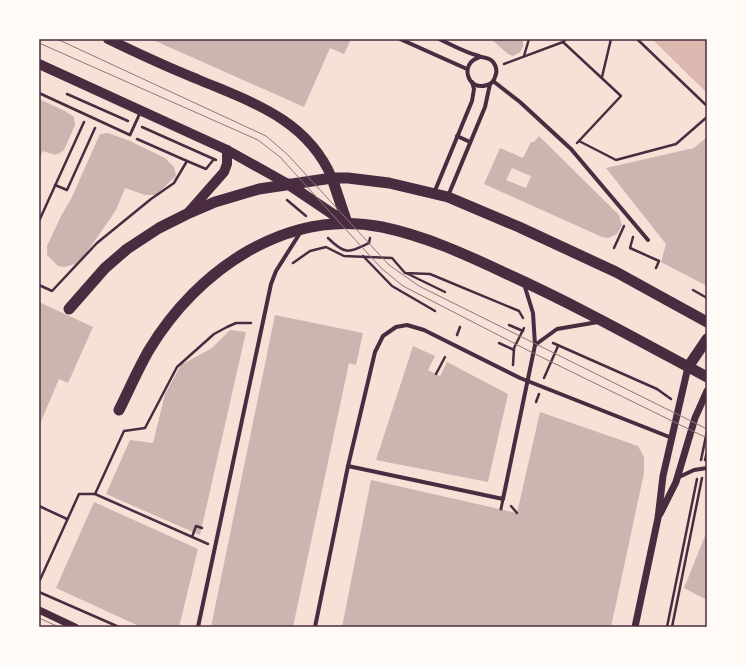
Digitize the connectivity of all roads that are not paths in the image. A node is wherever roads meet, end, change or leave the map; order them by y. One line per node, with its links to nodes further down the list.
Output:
1 (108, 39): 14 (main road)
2 (400, 39): 6 (street)
3 (439, 39): 4 (street)
4 (480, 57): 6 (street); 8 (street)
5 (39, 64): 10 (main road)
6 (467, 70): 7 (street)
7 (472, 82): 8 (street); 11 (street)
8 (491, 83): 12 (street); 21 (street)
9 (39, 93): 10 (lane)
10 (141, 110): 13 (main road)
11 (457, 136): 12 (street); 16 (street)
12 (470, 142): 17 (street)
13 (227, 150): 15 (main road); 18 (main road)
14 (332, 178): 15 (highway); 16 (highway); 19 (highway)
15 (288, 184): 18 (highway); 19 (highway)
16 (434, 193): 17 (highway)
17 (448, 197): 25 (highway)
18 (187, 214): 23 (highway)
19 (347, 223): 20 (highway); 22 (highway)
20 (302, 229): 32 (highway); 42 (street)
21 (648, 240)
22 (523, 280): 24 (highway); 27 (street)
23 (69, 309)
24 (604, 321): 27 (street); 28 (highway)
25 (707, 322)
26 (707, 339): 28 (highway)
27 (535, 345): 30 (street)
28 (688, 366): 29 (highway); 33 (street)
29 (707, 377)
30 (527, 381): 33 (street); 34 (street); 37 (street)
31 (707, 391): 36 (street)
32 (119, 410)
33 (672, 439): 39 (street)
34 (348, 466): 37 (street); 43 (street)
35 (703, 469): 36 (street)
36 (677, 478): 39 (street)
37 (503, 499): 38 (lane)
38 (501, 509)
39 (658, 518): 44 (street)
40 (39, 610): 41 (street)
41 (75, 627)
42 (198, 627)
43 (315, 627)
44 (635, 627)

